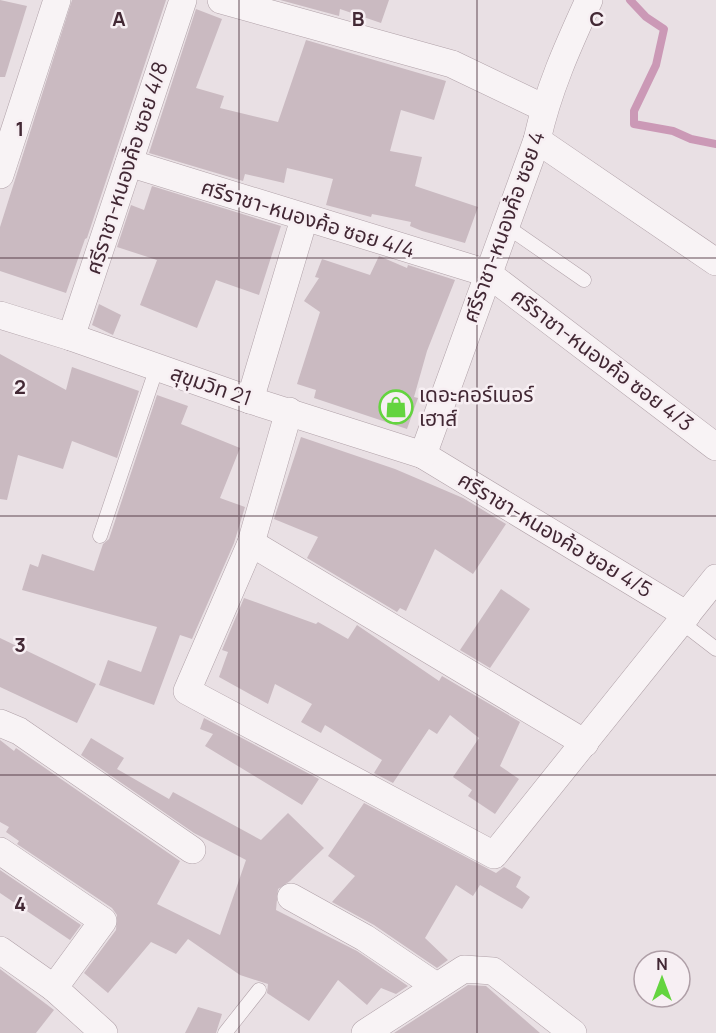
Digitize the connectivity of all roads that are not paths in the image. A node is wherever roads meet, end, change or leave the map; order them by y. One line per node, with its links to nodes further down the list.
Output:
1 (57, 0): 8 (street)
2 (183, 0): 7 (street, ศรีราชา-หนองค้อ ซอย 4/8)
3 (221, 0): 5 (street)
4 (589, 0): 5 (street, ศรีราชา-หนองค้อ ซอย 4)
5 (544, 108): 6 (street, ศรีราชา-หนองค้อ ซอย 4)
6 (537, 140): 10 (street, ศรีราชา-หนองค้อ ซอย 4); 11 (street)
7 (129, 163): 9 (street, ศรีราชา-หนองค้อ ซอย 4/4); 15 (street, ศรีราชา-หนองค้อ ซอย 4/8)
8 (0, 175)
9 (304, 219): 12 (street, ศรีราชา-หนองค้อ ซอย 4/4); 17 (street)
10 (506, 226): 12 (street, ศรีราชา-หนองค้อ ซอย 4); 13 (lane)
11 (716, 262)
12 (487, 273): 19 (street, ศรีราชา-หนองค้อ ซอย 4/3); 20 (street, ศรีราชา-หนองค้อ ซอย 4)
13 (584, 280)
14 (0, 315): 15 (street, สุขุมวิท 21)
15 (71, 337): 16 (street, สุขุมวิท 21)
16 (157, 367): 17 (street, สุขุมวิท 21); 21 (lane)
17 (250, 400): 18 (street, สุขุมวิท 21)
18 (289, 411): 20 (street, สุขุมวิท 21); 22 (street)
19 (716, 447)
20 (423, 455): 24 (street, ศรีราชา-หนองค้อ ซอย 4/5)
21 (100, 536)
22 (251, 543): 27 (street); 27 (street)
23 (716, 578): 24 (street)
24 (684, 619): 25 (lane); 27 (street)
25 (716, 649)
26 (0, 723): 29 (street)
27 (585, 743)
28 (0, 850): 33 (street)
29 (192, 850)
30 (291, 897): 32 (street)
31 (0, 950): 33 (street)
32 (436, 986): 37 (street); 38 (street)
33 (54, 988): 35 (street)
34 (259, 990): 36 (lane)
35 (104, 1033)
36 (225, 1033)
37 (365, 1033)
38 (573, 1033)

